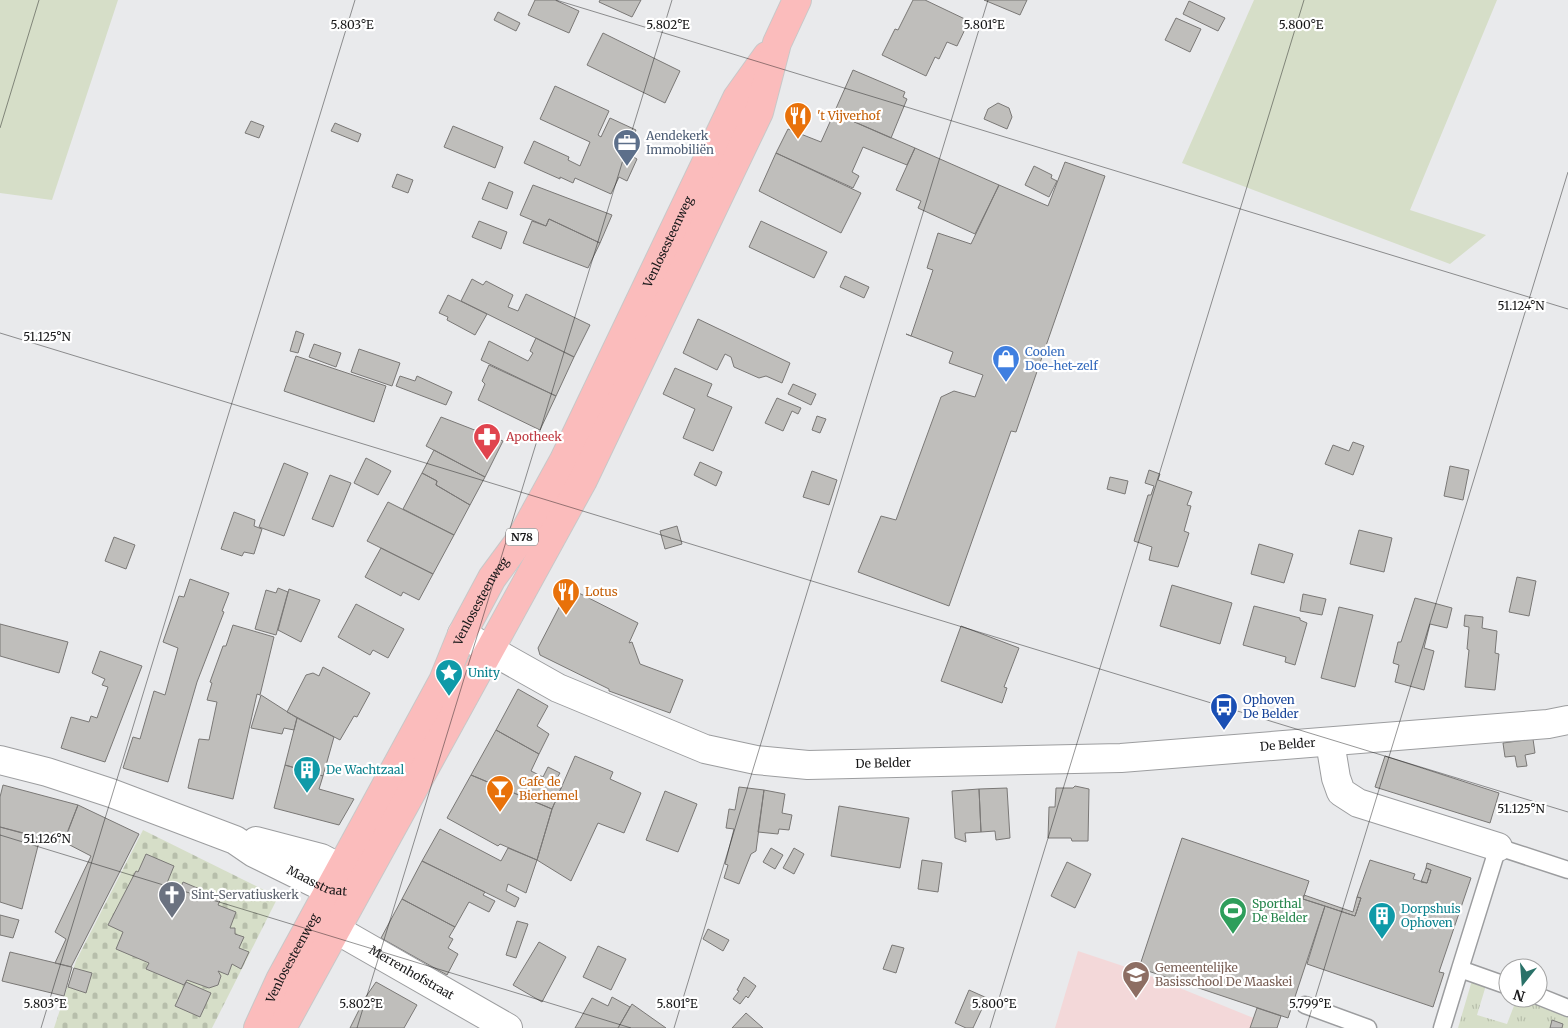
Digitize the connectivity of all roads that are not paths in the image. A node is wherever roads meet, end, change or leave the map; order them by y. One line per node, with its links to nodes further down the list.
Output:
1 (797, 0): 2 (main road, Venlosesteenweg / N78)
2 (777, 42): 3 (main road, Venlosesteenweg / N78); 4 (main road, Venlosesteenweg / N78)
3 (462, 634): 4 (street, De Belder); 10 (main road, Venlosesteenweg / N78)
4 (490, 648): 6 (street, De Belder); 11 (main road, Venlosesteenweg / N78)
5 (1568, 720): 6 (street, De Belder)
6 (1330, 742): 8 (street, De Belder)
7 (0, 760): 10 (street, Maasstraat)
8 (1498, 847): 9 (lane); 13 (lane)
9 (1568, 870)
10 (335, 879): 11 (street, Maasstraat); 12 (main road, Venlosesteenweg / N78)
11 (358, 893): 12 (main road, Venlosesteenweg / N78)
12 (326, 923): 18 (main road, Venlosesteenweg / N78); 19 (main road, Venlosesteenweg / N78); 20 (street, Merrenhofstraat)
13 (1460, 969): 14 (lane); 22 (lane)
14 (1498, 982)
15 (1548, 1000): 17 (lane)
16 (1305, 1005): 21 (lane)
17 (1568, 1008)
18 (258, 1028)
19 (282, 1028)
20 (508, 1028)
21 (1368, 1028)
22 (1442, 1028)

